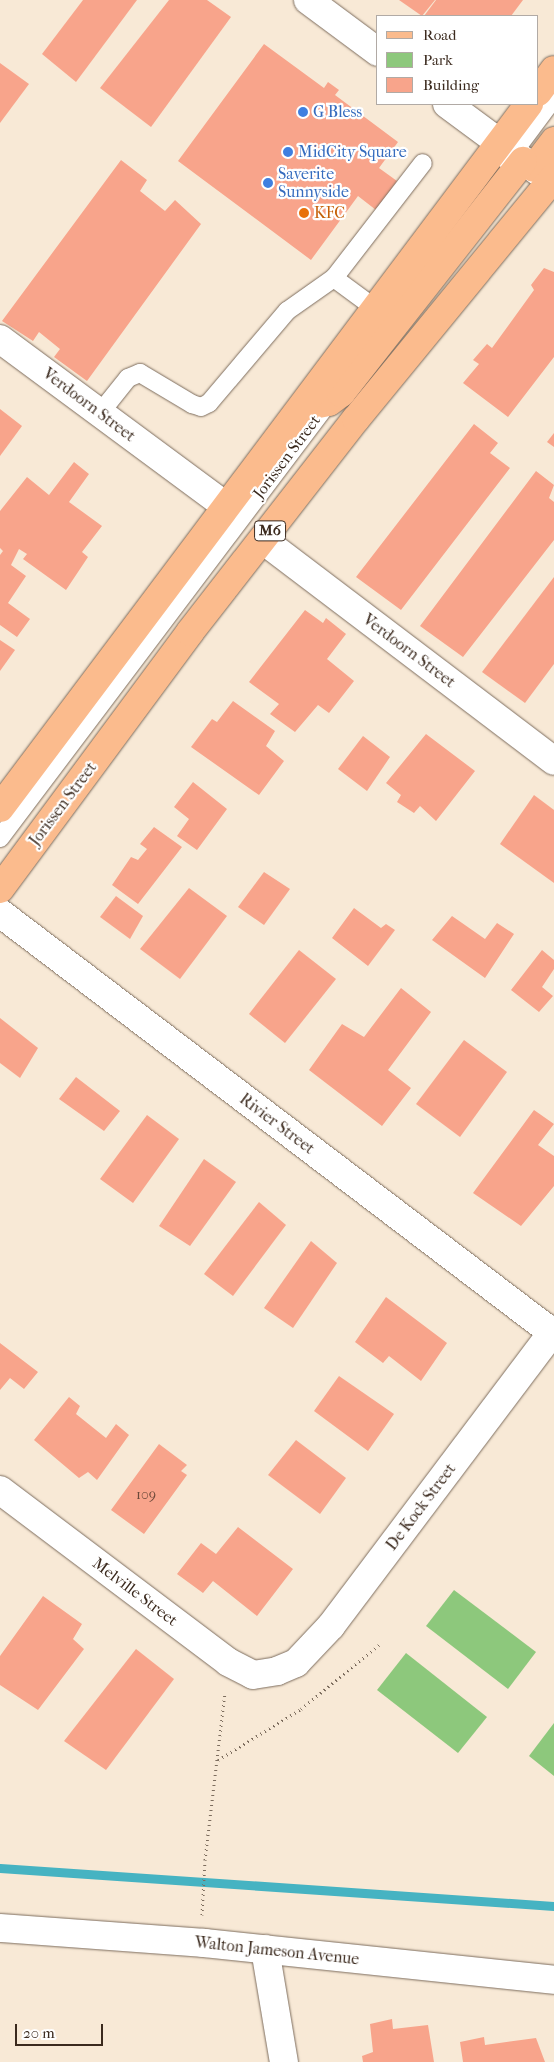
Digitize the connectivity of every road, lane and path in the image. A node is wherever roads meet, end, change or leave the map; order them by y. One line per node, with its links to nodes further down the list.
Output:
1 (308, 0): 2 (street)
2 (376, 51)
3 (554, 70): 4 (main road)
4 (539, 91)
5 (554, 98): 10 (lane, Jorissen Street)
6 (448, 105): 10 (street)
7 (529, 105): 10 (main road, Jorissen Street / M6)
8 (554, 141): 10 (main road)
9 (423, 163): 11 (lane)
10 (536, 167): 12 (main road, Jorissen Street / M6); 14 (main road); 18 (main road, Jorissen Street / M6); 22 (lane, Jorissen Street)
11 (334, 278): 12 (lane); 16 (lane)
12 (376, 309): 15 (main road, Jorissen Street / M6)
13 (0, 339): 16 (street, Verdoorn Street)
14 (329, 402): 15 (main road); 21 (lane, Jorissen Street)
15 (303, 407): 17 (main road, Jorissen Street / M6)
16 (100, 413): 17 (street, Verdoorn Street)
17 (227, 507): 20 (main road, Jorissen Street / M6)
18 (263, 540): 19 (street, Verdoorn Street); 23 (main road, Jorissen Street / M6)
19 (554, 761)
20 (0, 808)
21 (0, 838)
22 (0, 868)
23 (0, 889)
24 (0, 913): 25 (street, Rivier Street)
25 (553, 1332): 29 (street, De Kock Street)
26 (0, 1490): 28 (street, Melville Street)
27 (381, 1643): 30 (path)
28 (228, 1662): 29 (street, Melville Street); 30 (path)
29 (277, 1671)
30 (218, 1760): 31 (path)
31 (202, 1906)
32 (0, 1928): 33 (street, Walton Jameson Avenue)
33 (265, 1949): 34 (street, Walton Jameson Avenue); 35 (street)
34 (554, 1980)
35 (284, 2062)

